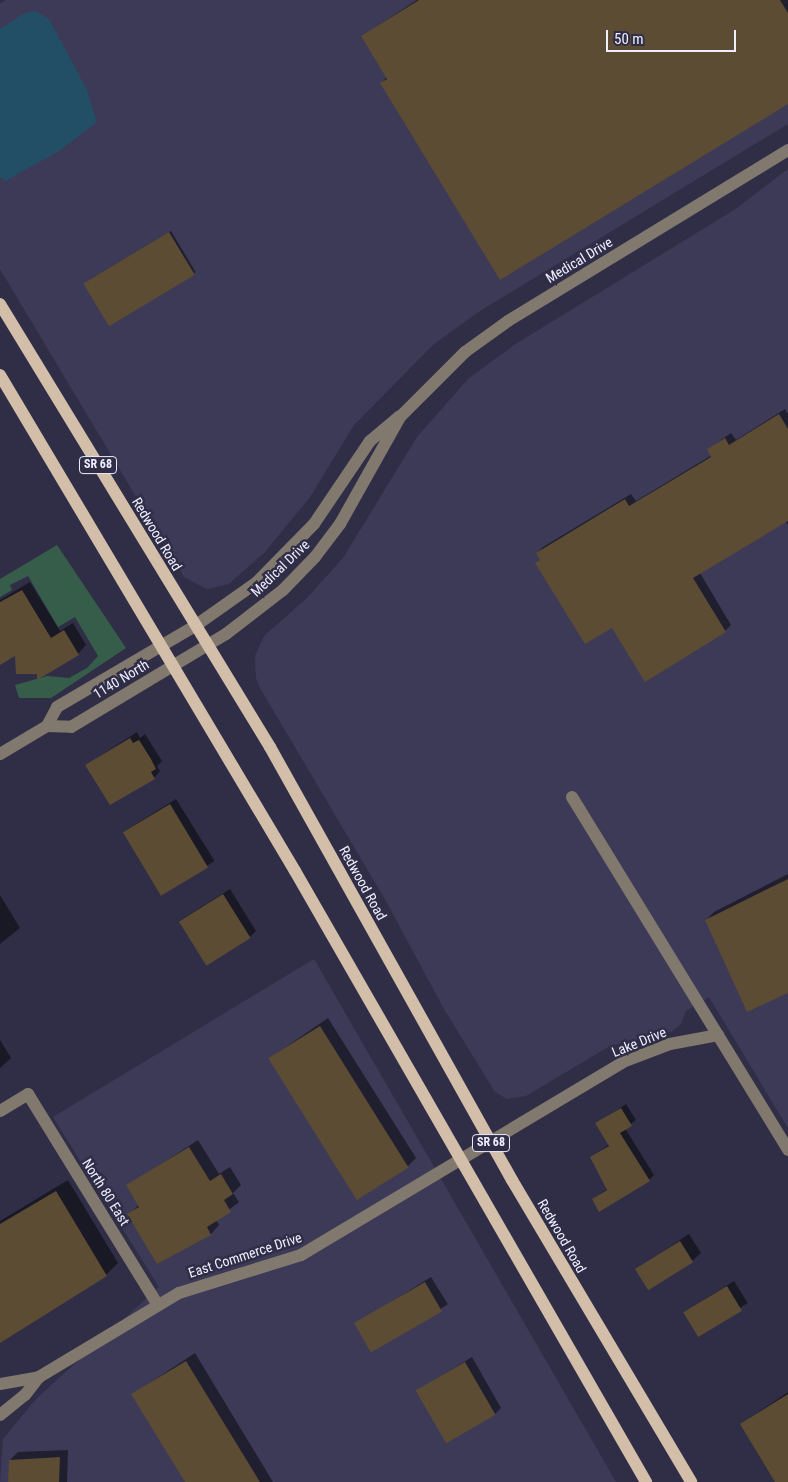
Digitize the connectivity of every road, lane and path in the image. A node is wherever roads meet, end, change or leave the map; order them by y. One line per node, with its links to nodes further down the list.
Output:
1 (788, 150): 4 (street, Medical Drive)
2 (0, 304): 5 (main road, Redwood Road / SR 68)
3 (0, 376): 7 (main road, SR 68)
4 (400, 416): 5 (street, Medical Drive); 6 (street, Medical Drive)
5 (195, 626): 6 (main road, Redwood Road / SR 68); 7 (street, 1140 North)
6 (207, 645): 8 (street, 1140 North); 14 (main road, Redwood Road / SR 68)
7 (162, 646): 8 (main road, SR 68); 9 (street, 1140 North)
8 (174, 665): 9 (street, 1140 North); 16 (main road, SR 68)
9 (48, 726): 10 (street, 1140 North)
10 (0, 754)
11 (572, 798): 12 (street)
12 (718, 1035): 14 (street, Lake Drive); 15 (street)
13 (0, 1111): 17 (street, North 80 East)
14 (490, 1142): 16 (street, Lake Drive); 22 (main road, Redwood Road / SR 68)
15 (788, 1150)
16 (461, 1160): 17 (street, East Commerce Drive); 21 (main road, SR 68)
17 (158, 1305): 18 (street, East Commerce Drive)
18 (39, 1376): 19 (street); 20 (street)
19 (0, 1384)
20 (0, 1415)
21 (646, 1482)
22 (691, 1482)

